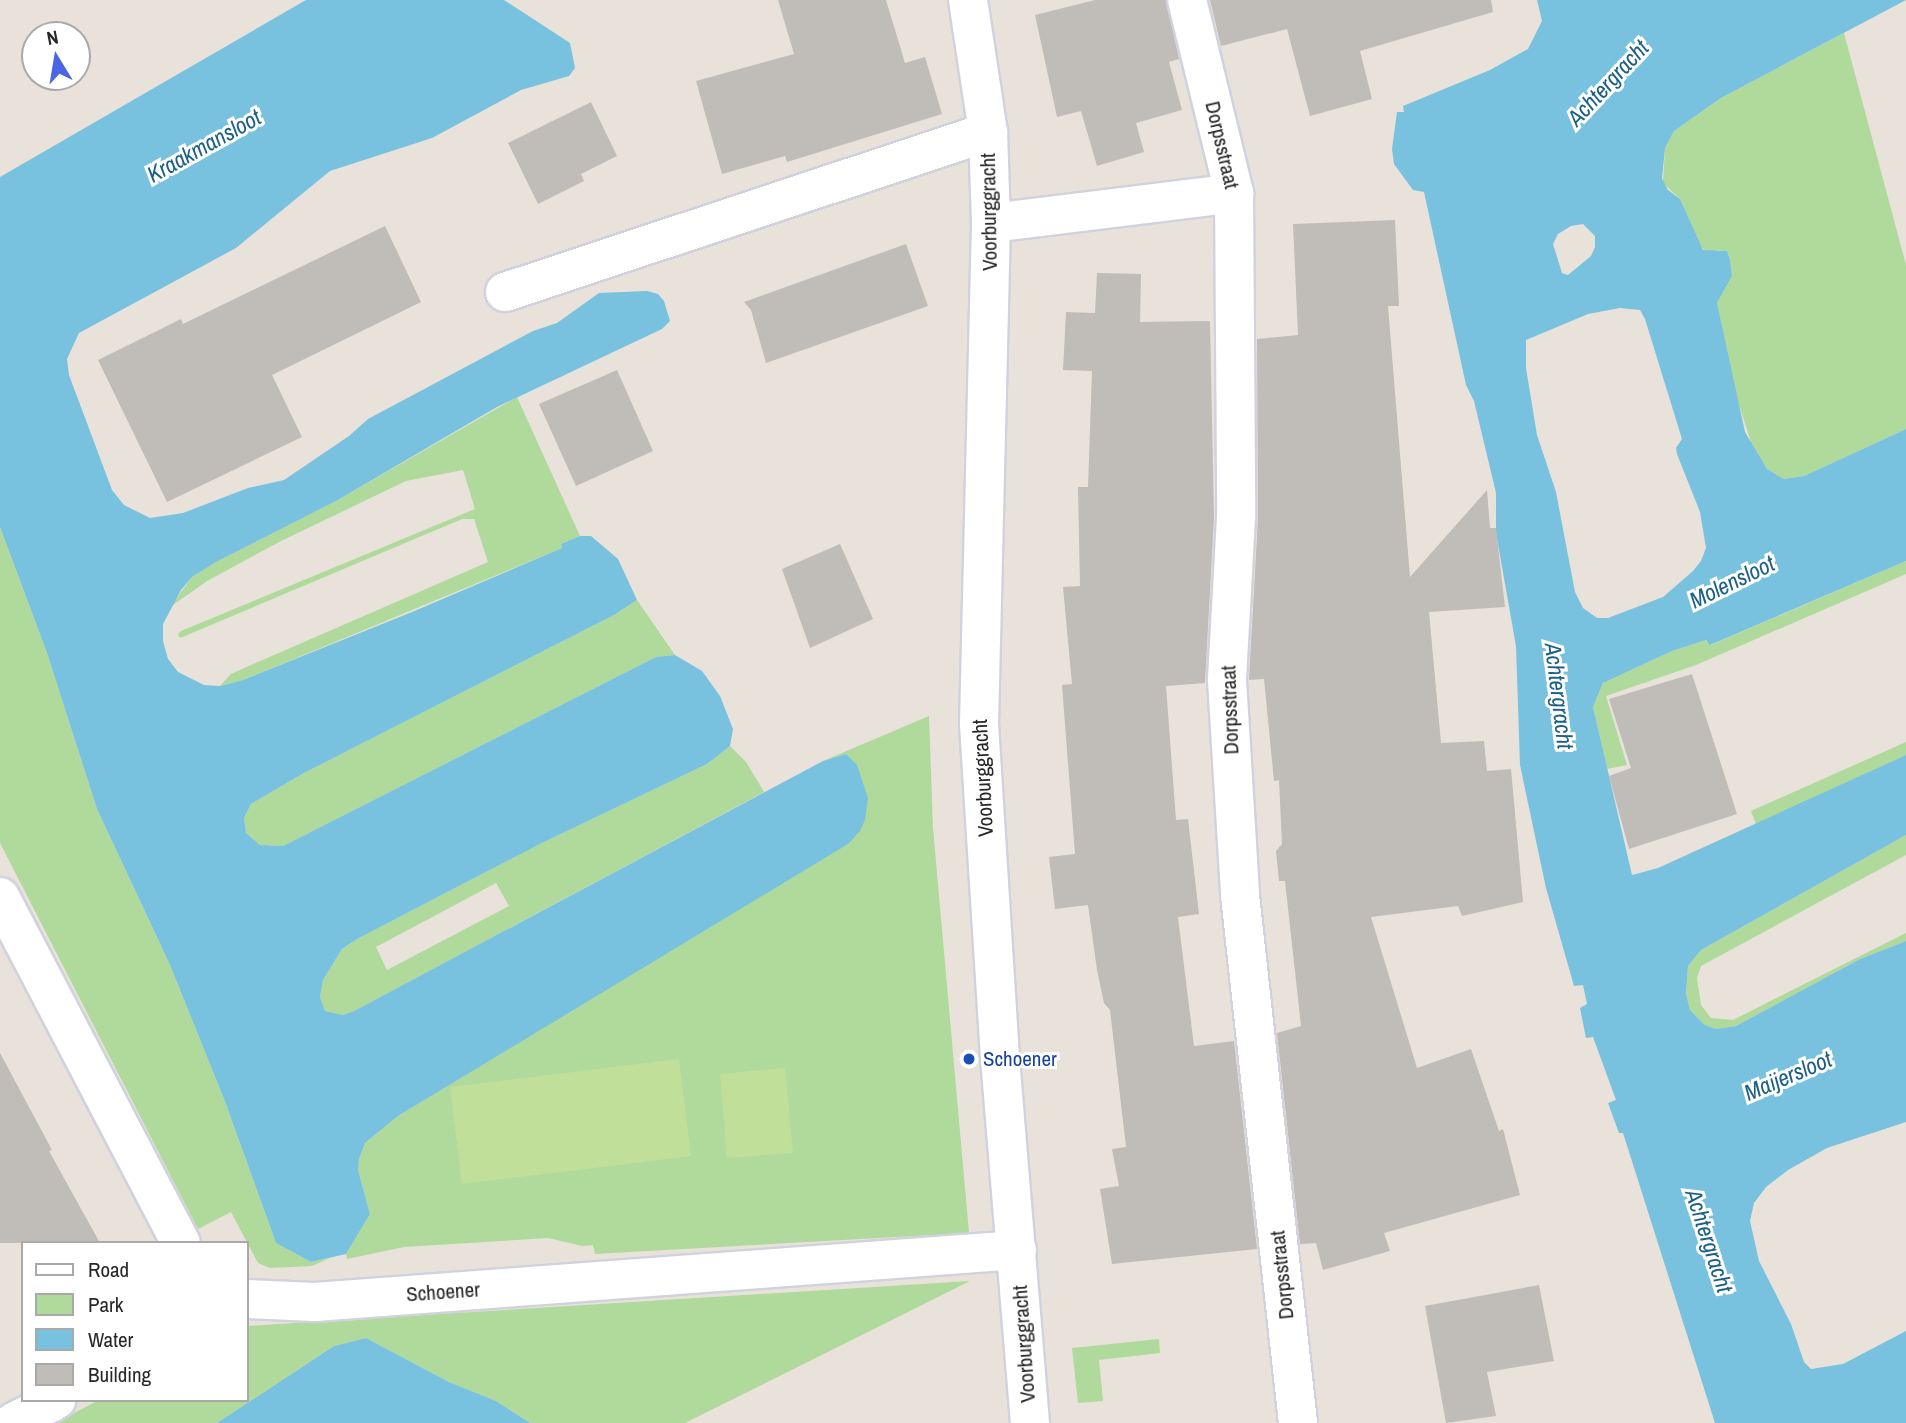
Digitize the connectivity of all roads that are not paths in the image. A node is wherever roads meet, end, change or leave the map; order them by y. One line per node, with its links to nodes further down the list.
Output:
1 (968, 0): 3 (street, Voorburggracht)
2 (1187, 0): 4 (street, Dorpsstraat)
3 (988, 132): 5 (street, Voorburggracht); 6 (street, Voorburggracht)
4 (1234, 193): 5 (street); 14 (street, Dorpsstraat)
5 (991, 223): 9 (street, Voorburggracht)
6 (505, 292)
7 (0, 897): 8 (street)
8 (180, 1241)
9 (1017, 1251): 10 (street, Schoener); 13 (street, Voorburggracht)
10 (248, 1298)
11 (52, 1402): 12 (street)
12 (12, 1423)
13 (1030, 1423)
14 (1298, 1423)

